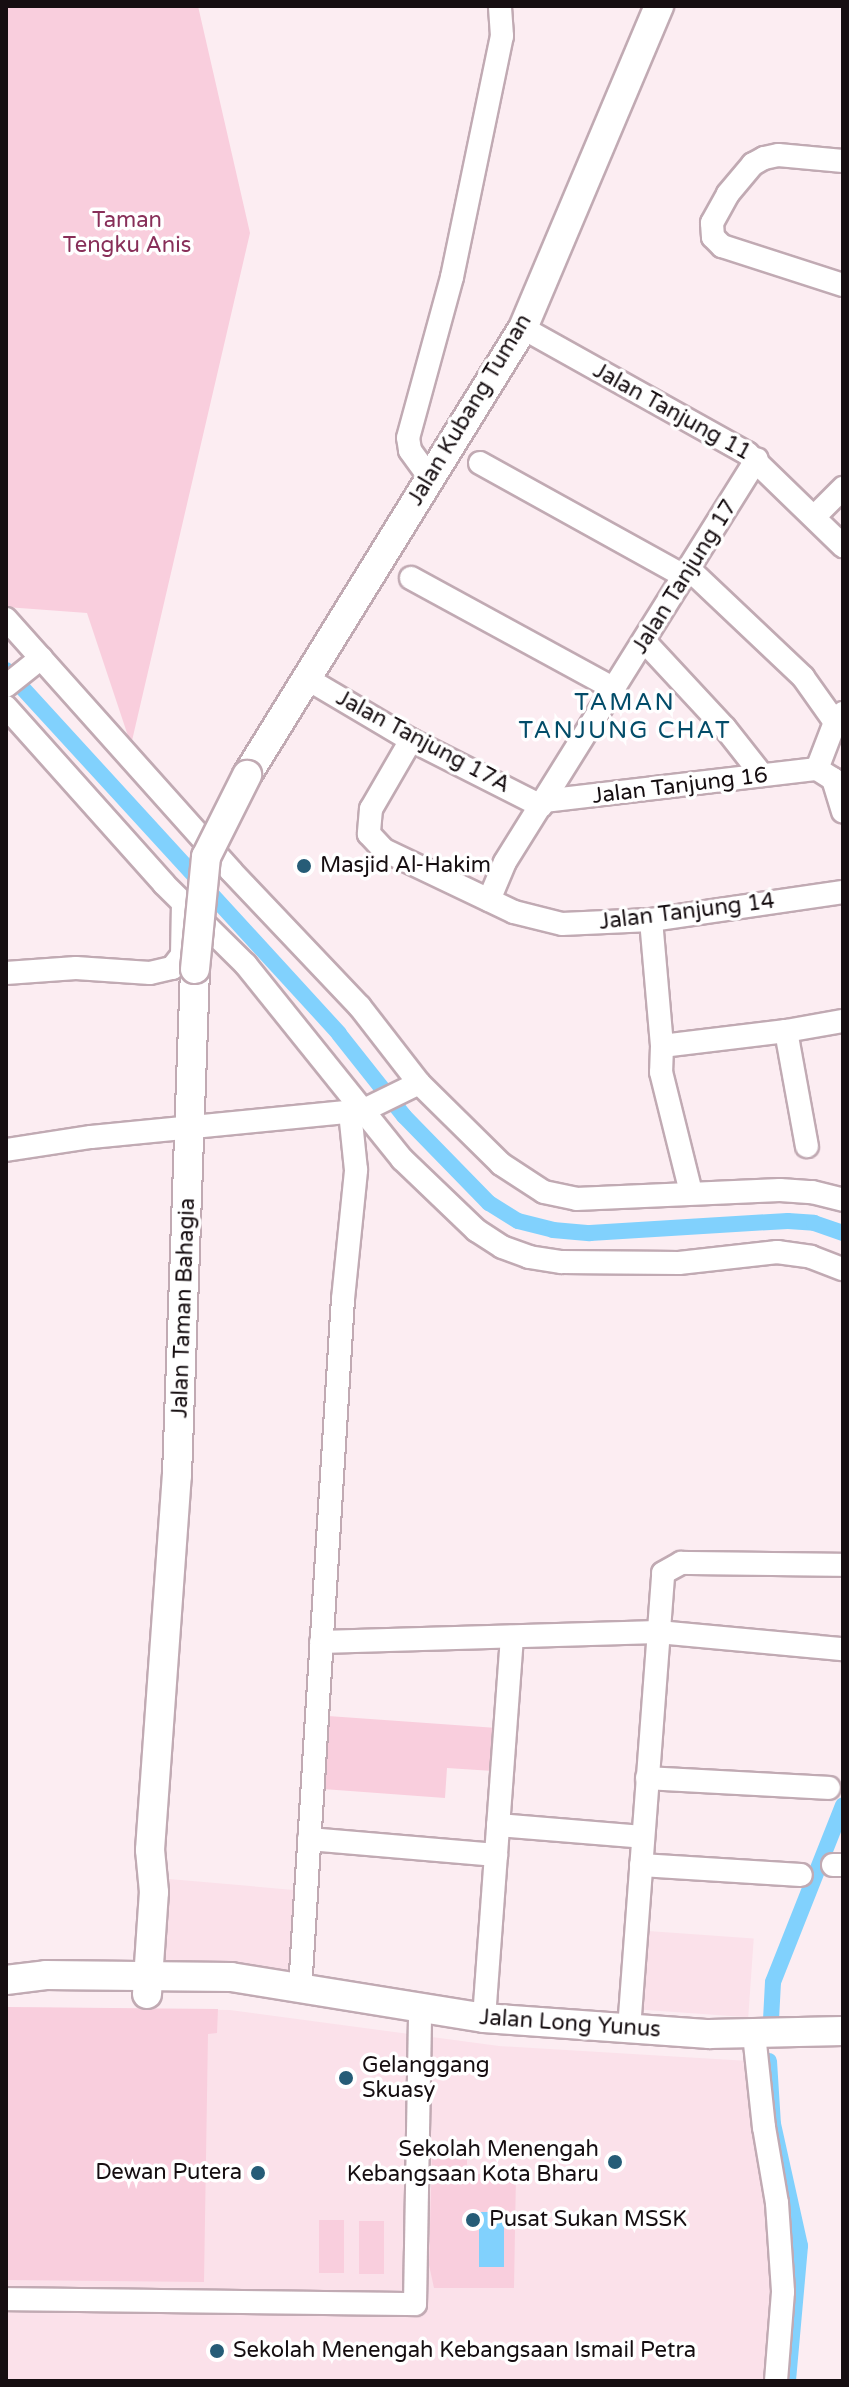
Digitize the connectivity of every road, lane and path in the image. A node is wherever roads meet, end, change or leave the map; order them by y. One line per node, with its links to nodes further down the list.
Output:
1 (500, 6): 8 (street)
2 (653, 11): 5 (main road, Jalan Kubang Tuman)
3 (843, 161): 4 (street)
4 (843, 285)
5 (523, 328): 6 (street, Jalan Tanjung 11); 8 (main road, Jalan Kubang Tuman)
6 (757, 459): 10 (street, Jalan Tanjung 11); 12 (street, Jalan Tanjung 17)
7 (480, 463): 12 (street)
8 (430, 478): 17 (main road, Jalan Kubang Tuman)
9 (843, 488): 10 (street)
10 (815, 516): 11 (street, Jalan Tanjung 11)
11 (843, 546)
12 (688, 574): 15 (street, Jalan Tanjung 17); 21 (street)
13 (411, 578): 19 (street)
14 (6, 619): 16 (street)
15 (645, 642): 19 (street, Jalan Tanjung 17); 25 (street)
16 (41, 658): 18 (street); 36 (street)
17 (306, 678): 22 (street, Jalan Tanjung 17A); 24 (main road, Jalan Kubang Tuman)
18 (6, 686)
19 (615, 689): 26 (street, Jalan Tanjung 17)
20 (6, 707): 30 (street)
21 (839, 718): 23 (street)
22 (411, 740): 26 (street, Jalan Tanjung 17A); 29 (street, Jalan Tanjung 14)
23 (817, 769): 25 (street, Jalan Tanjung 16); 27 (street)
24 (247, 775): 38 (main road, Jalan Taman Bahagia, bridge)
25 (762, 775): 26 (street, Jalan Tanjung 16)
26 (542, 804): 29 (street, Jalan Tanjung 17)
27 (843, 811)
28 (843, 892): 31 (street, Jalan Tanjung 14)
29 (489, 900): 31 (street, Jalan Tanjung 14)
30 (183, 902): 32 (street); 37 (street)
31 (651, 920): 35 (street)
32 (6, 973)
33 (843, 1021): 34 (street)
34 (786, 1031): 35 (street); 39 (street)
35 (662, 1046): 41 (street)
36 (412, 1087): 37 (street); 41 (street)
37 (365, 1108): 38 (street); 43 (street); 47 (street)
38 (190, 1128): 40 (street); 58 (main road, Jalan Taman Bahagia)
39 (807, 1146)
40 (6, 1150)
41 (691, 1192): 42 (street)
42 (843, 1200)
43 (843, 1269)
44 (843, 1565): 45 (street)
45 (658, 1632): 46 (street); 48 (street); 49 (street)
46 (512, 1637): 47 (street); 51 (street)
47 (321, 1642): 53 (street)
48 (843, 1649)
49 (647, 1778): 50 (street); 52 (street)
50 (829, 1788)
51 (498, 1825): 52 (street); 54 (street)
52 (643, 1837): 55 (street)
53 (309, 1839): 54 (street); 59 (street)
54 (496, 1855): 61 (street)
55 (641, 1865): 56 (street); 62 (street)
56 (801, 1875)
57 (6, 1983): 58 (main road, Jalan Long Yunus)
58 (139, 1985): 59 (main road, Jalan Long Yunus)
59 (300, 1990): 60 (main road, Jalan Long Yunus)
60 (420, 2011): 61 (main road, Jalan Long Yunus); 65 (street)
61 (484, 2018): 62 (main road, Jalan Long Yunus)
62 (629, 2029): 64 (main road, Jalan Long Yunus)
63 (843, 2031): 64 (main road, Jalan Long Yunus)
64 (754, 2034): 66 (street)
65 (6, 2299)
66 (776, 2381)

